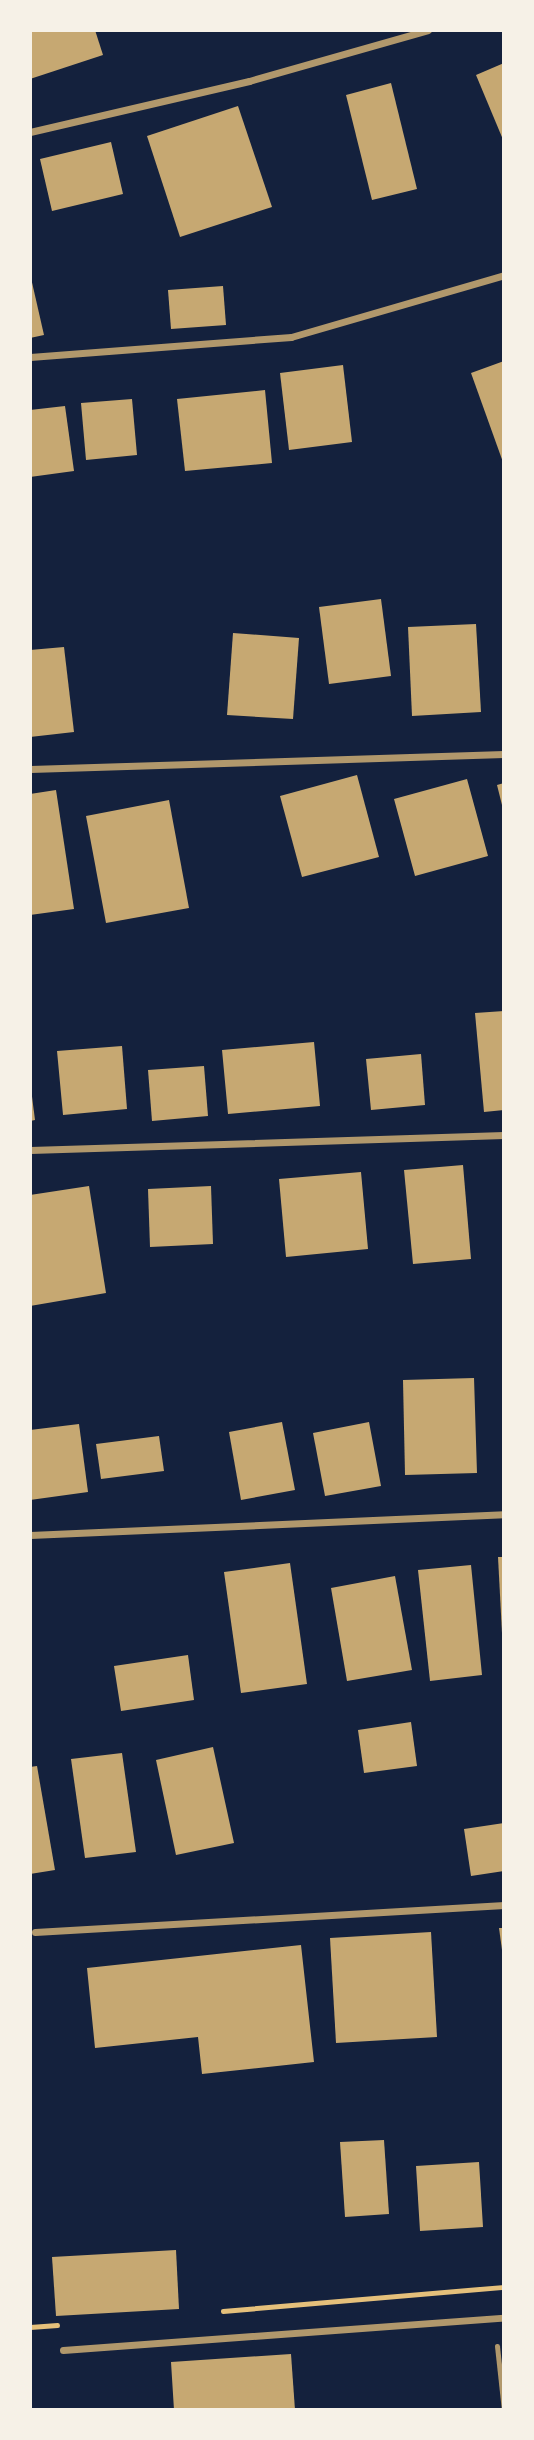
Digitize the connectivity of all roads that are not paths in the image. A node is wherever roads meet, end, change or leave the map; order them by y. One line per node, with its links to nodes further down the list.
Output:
1 (428, 30): 2 (street)
2 (30, 132)
3 (504, 275): 4 (street)
4 (30, 357)
5 (504, 754): 6 (street)
6 (30, 769)
7 (504, 1135): 8 (street)
8 (30, 1150)
9 (504, 1514): 10 (street)
10 (30, 1535)
11 (504, 1905): 12 (street)
12 (35, 1932)
13 (504, 2318): 15 (street)
14 (497, 2346): 16 (lane)
15 (63, 2350)
16 (504, 2410)

